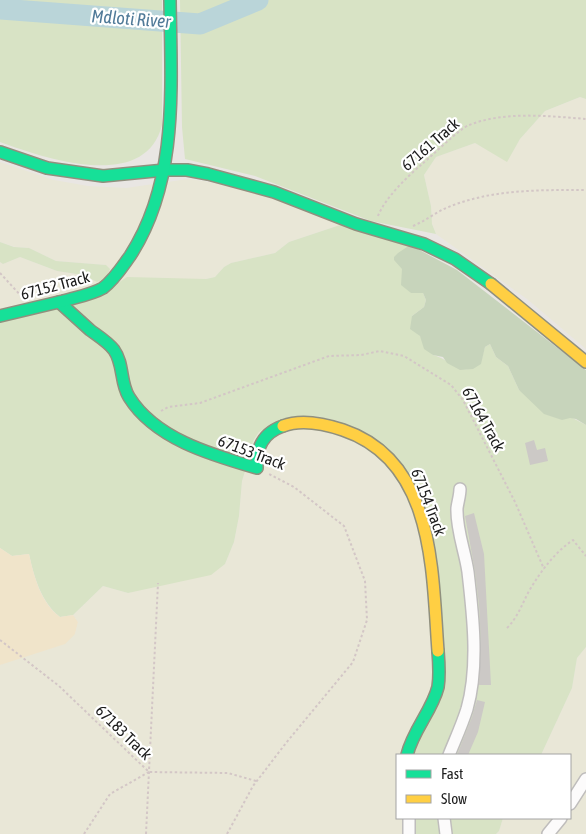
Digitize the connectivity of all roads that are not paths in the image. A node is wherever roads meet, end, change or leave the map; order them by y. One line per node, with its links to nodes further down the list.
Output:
1 (170, 0): 3 (street, 67152 Track)
2 (0, 152): 3 (street)
3 (165, 170): 4 (street, 67152 Track); 6 (street)
4 (60, 302): 5 (street, 67152 Track); 7 (street, 67153 Track)
5 (0, 316)
6 (586, 362)
7 (257, 468): 9 (street, 67154 Track)
8 (460, 489): 10 (street)
9 (407, 754)
10 (450, 754)
11 (586, 780): 12 (street)
12 (571, 802)
13 (409, 819): 16 (street)
14 (444, 819): 17 (street)
15 (560, 819): 18 (street)
16 (409, 834)
17 (446, 834)
18 (548, 834)

